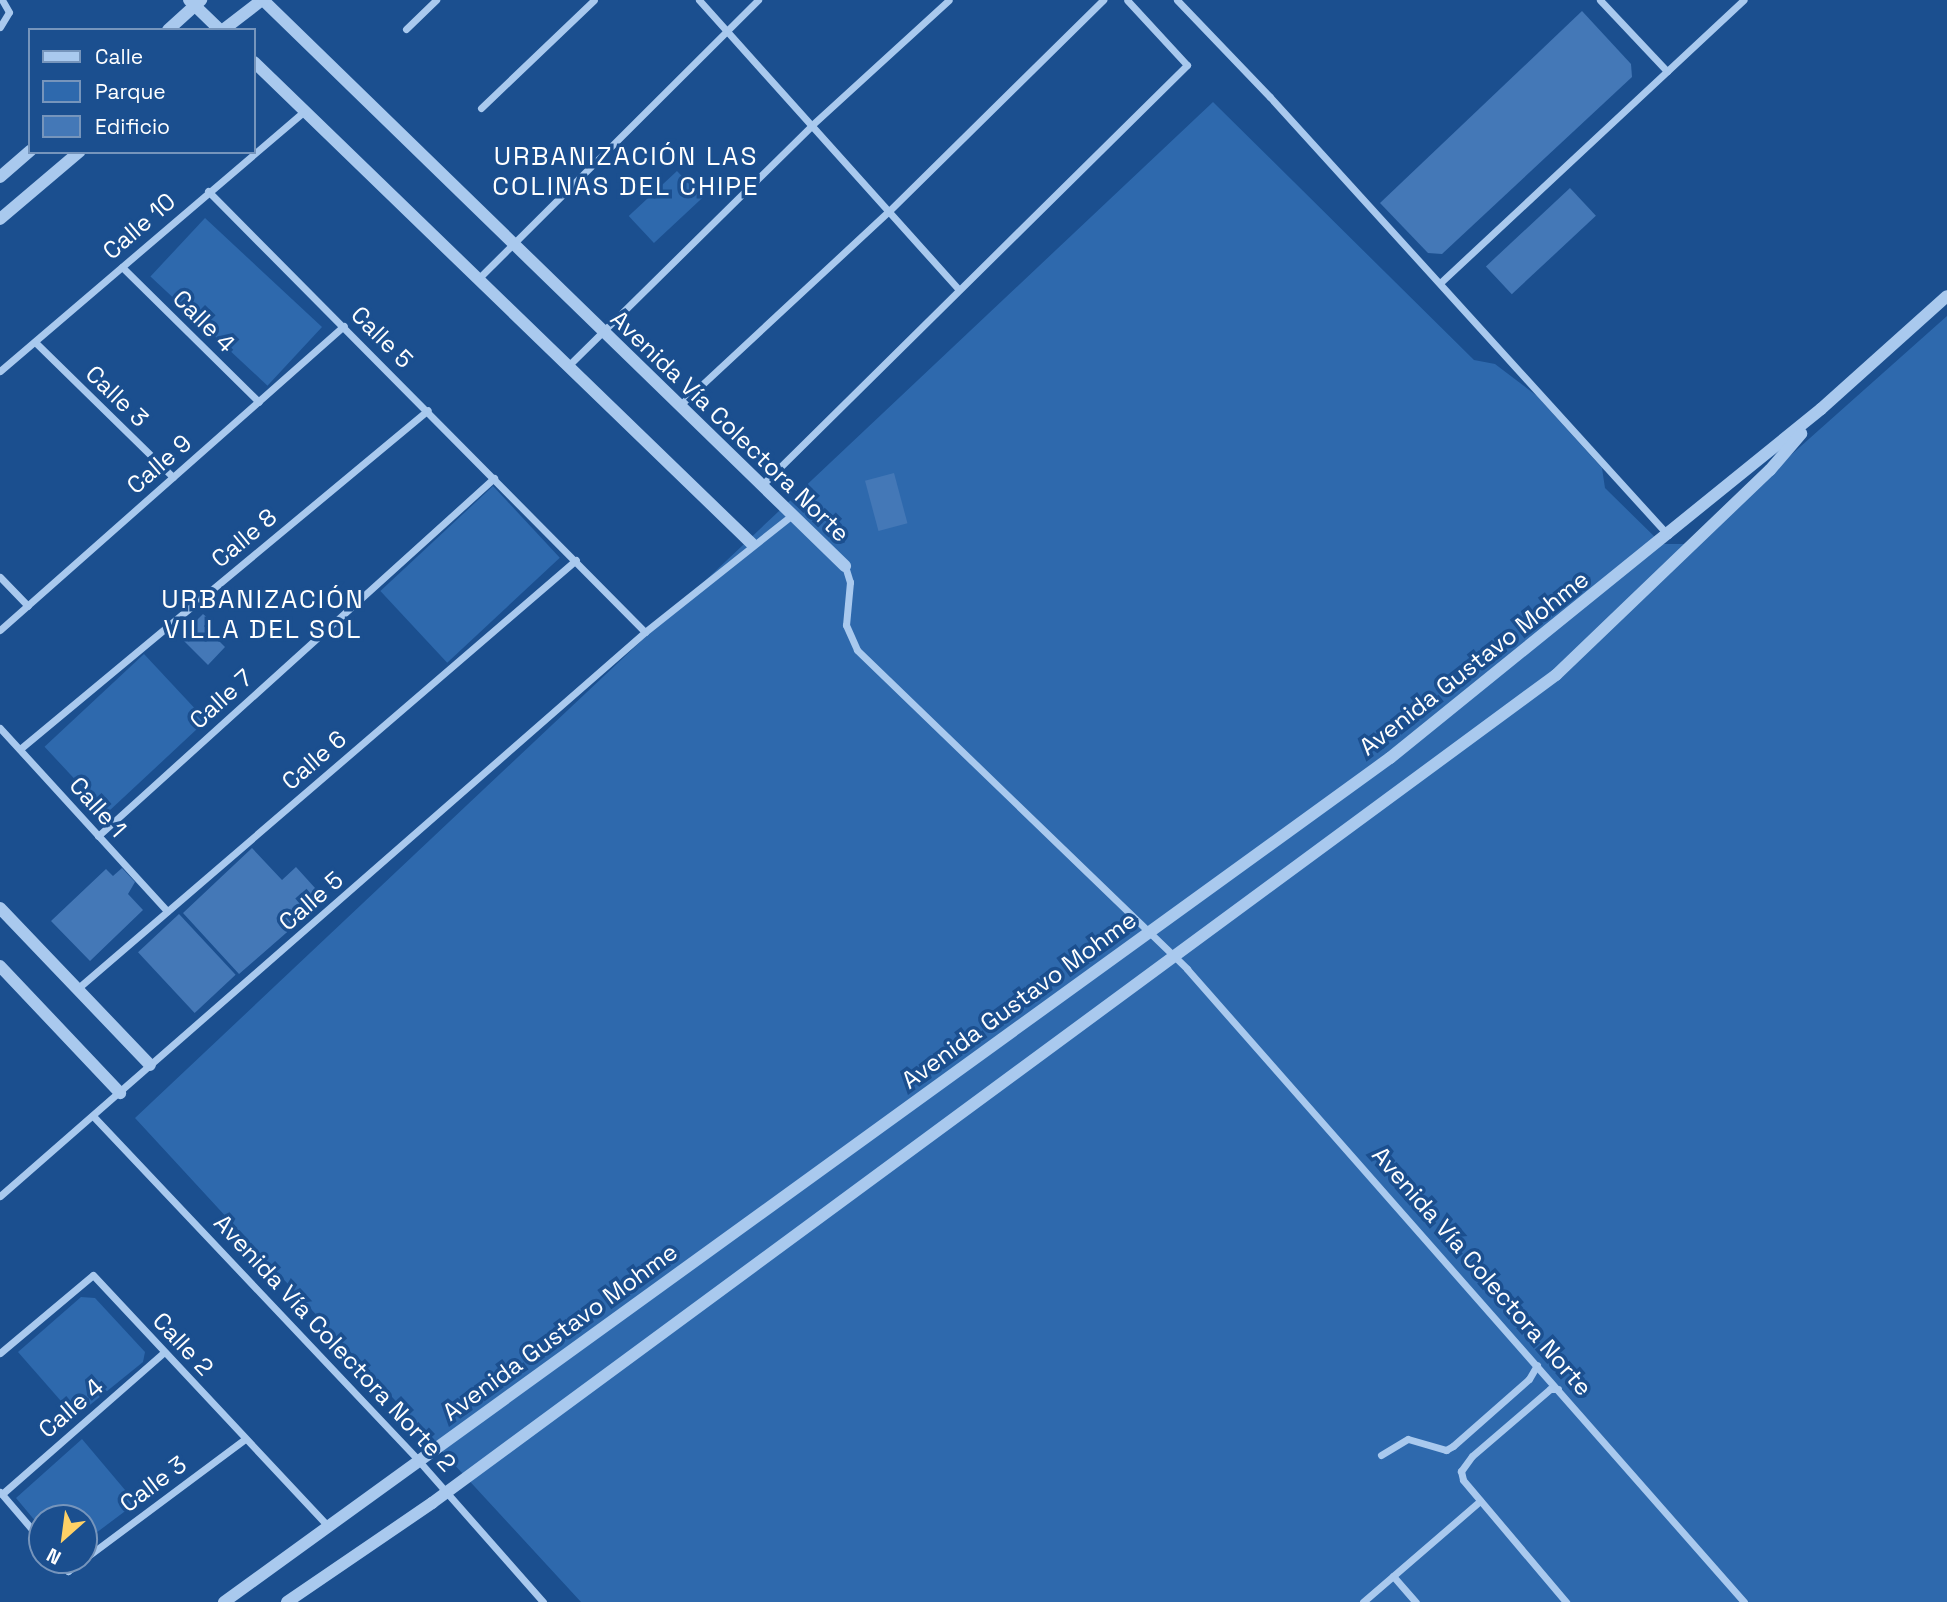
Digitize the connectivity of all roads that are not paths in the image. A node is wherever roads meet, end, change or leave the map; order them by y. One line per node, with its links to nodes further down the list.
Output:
1 (2, 0): 14 (street)
2 (262, 0): 17 (street); 33 (street, Avenida Vía Colectora Norte)
3 (436, 0): 18 (street)
4 (594, 0): 22 (street)
5 (699, 0): 19 (street)
6 (758, 0): 19 (street)
7 (949, 0): 24 (street)
8 (1103, 0): 31 (street)
9 (1127, 0): 37 (street)
10 (1177, 0): 36 (street)
11 (1600, 0): 21 (street)
12 (1744, 0): 21 (street)
13 (195, 2): 15 (street); 16 (street)
14 (0, 27)
15 (170, 28)
16 (220, 28)
17 (225, 28)
18 (406, 29)
19 (726, 30): 24 (street); 33 (street)
20 (256, 64): 23 (street)
21 (1667, 71): 36 (street)
22 (481, 108)
23 (304, 111): 25 (street, Calle 10); 35 (street)
24 (812, 125): 31 (street); 40 (street)
25 (256, 151)
26 (28, 153): 29 (street)
27 (77, 154): 32 (street)
28 (252, 154): 30 (street, Calle 10)
29 (0, 177)
30 (208, 191): 34 (street, Calle 10); 39 (street, Calle 5)
31 (889, 211): 37 (street); 45 (street)
32 (0, 219)
33 (513, 244): 35 (street); 40 (street, Avenida Vía Colectora Norte)
34 (122, 267): 41 (street, Calle 10); 44 (street, Calle 4)
35 (479, 278): 42 (street)
36 (1440, 283): 52 (street)
37 (959, 290): 50 (street)
38 (1947, 296): 46 (street, Avenida Gustavo Mohme)
39 (344, 326): 44 (street, Calle 9); 47 (street, Calle 5)
40 (603, 333): 42 (street); 45 (street, Avenida Vía Colectora Norte)
41 (34, 342): 43 (street, Calle 10); 48 (street, Calle 3)
42 (570, 364): 53 (street)
43 (0, 371)
44 (259, 402): 48 (street, Calle 9)
45 (679, 406): 50 (street, Avenida Vía Colectora Norte)
46 (1821, 409): 52 (street, Avenida Gustavo Mohme); 66 (street, Avenida Gustavo Mohme)
47 (428, 410): 49 (street, Calle 5); 61 (street, Calle 8)
48 (173, 477): 57 (street, Calle 9)
49 (494, 478): 54 (street, Calle 5); 62 (street, Calle 7)
50 (761, 486): 51 (street, Avenida Vía Colectora Norte)
51 (792, 514): 53 (street, Calle 5); 55 (street, Avenida Vía Colectora Norte)
52 (1668, 535): 65 (street, Avenida Gustavo Mohme)
53 (752, 544): 59 (street, Calle 5)
54 (576, 560): 59 (street, Calle 5); 64 (street, Calle 6)
55 (845, 566): 65 (street, Avenida Vía Colectora Norte)
56 (0, 577): 57 (street)
57 (28, 606): 58 (street, Calle 9)
58 (0, 630)
59 (645, 632): 69 (street, Calle 5)
60 (0, 728): 61 (street, Calle 1)
61 (20, 750): 62 (street, Calle 1)
62 (98, 836): 64 (street, Calle 1)
63 (0, 908): 68 (street)
64 (167, 911): 68 (street, Calle 6)
65 (1149, 932): 66 (street, Avenida Vía Colectora Norte); 79 (street, Avenida Gustavo Mohme)
66 (1173, 954): 75 (street, Avenida Vía Colectora Norte); 80 (street, Avenida Gustavo Mohme)
67 (0, 967): 70 (street)
68 (77, 989): 69 (street)
69 (150, 1065): 70 (street, Calle 5)
70 (120, 1093): 71 (street, Calle 5)
71 (93, 1116): 72 (street, Calle 5); 79 (street, Avenida Vía Colectora Norte 2)
72 (0, 1196)
73 (164, 1352): 74 (street, Calle 2); 77 (street, Calle 2); 81 (street, Calle 4)
74 (0, 1353)
75 (1537, 1365): 76 (street, Avenida Vía Colectora Norte); 78 (street)
76 (1558, 1390): 82 (street); 93 (street, Avenida Vía Colectora Norte)
77 (244, 1439): 84 (street, Calle 2); 85 (street, Calle 3)
78 (1381, 1455)
79 (418, 1460): 80 (street, Avenida Vía Colectora Norte 2); 84 (street, Avenida Gustavo Mohme)
80 (446, 1492): 88 (street, Avenida Gustavo Mohme); 89 (street, Avenida Vía Colectora Norte 2)
81 (1, 1493): 83 (street)
82 (1480, 1501): 86 (street); 92 (street)
83 (28, 1525)
84 (329, 1527): 87 (street, Avenida Gustavo Mohme)
85 (98, 1549)
86 (1393, 1576): 90 (street); 91 (street)
87 (224, 1602)
88 (287, 1602)
89 (543, 1602)
90 (1363, 1602)
91 (1416, 1602)
92 (1566, 1602)
93 (1744, 1602)

